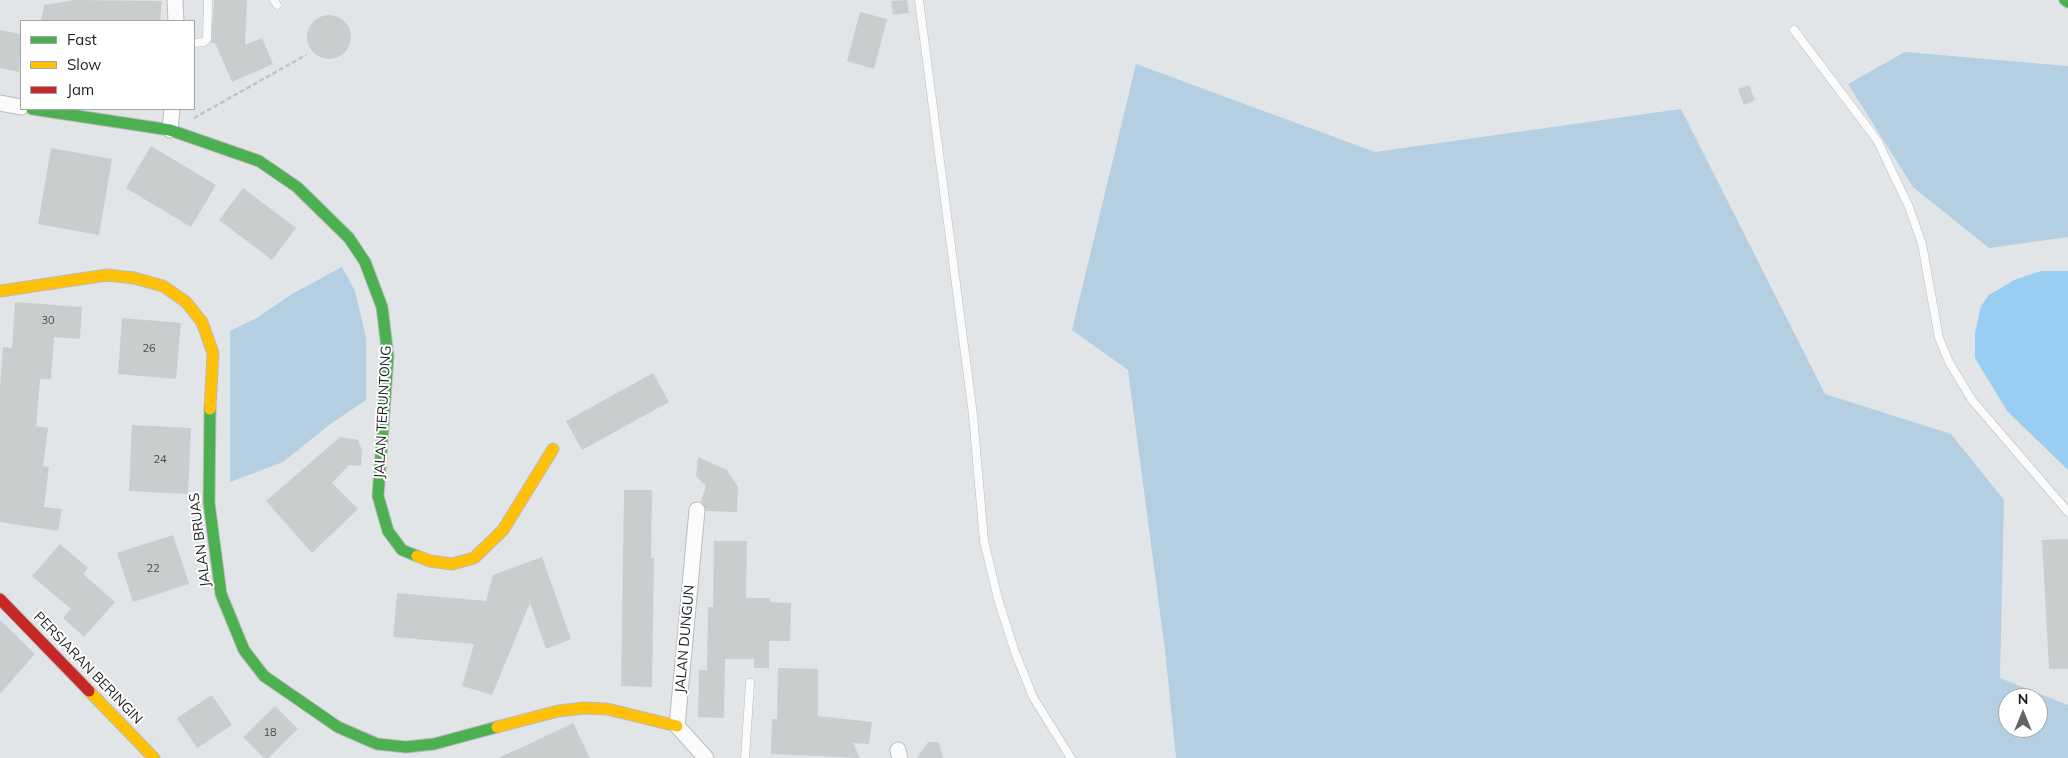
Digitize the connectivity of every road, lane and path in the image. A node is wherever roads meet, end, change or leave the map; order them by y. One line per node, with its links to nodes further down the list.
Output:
1 (175, 0): 6 (street)
2 (208, 0): 8 (lane)
3 (919, 0): 27 (lane)
4 (2064, 0): 5 (street)
5 (2068, 2)
6 (176, 20)
7 (1794, 30): 19 (lane)
8 (195, 43)
9 (306, 55): 14 (path)
10 (0, 103): 11 (street)
11 (20, 107)
12 (39, 110): 15 (street, JALAN TERUNTONG)
13 (172, 110): 15 (street)
14 (190, 120)
15 (170, 130): 17 (street, JALAN TERUNTONG)
16 (0, 291): 23 (street, JALAN BRUAS)
17 (553, 449)
18 (697, 510): 22 (street, JALAN DUNGUN)
19 (2068, 512)
20 (0, 599): 24 (street, PERSIARAN BERINGIN)
21 (750, 683): 26 (lane)
22 (677, 726): 23 (street, JALAN BRUAS); 25 (street)
23 (378, 751)
24 (154, 758)
25 (706, 758)
26 (745, 758)
27 (1071, 758)

